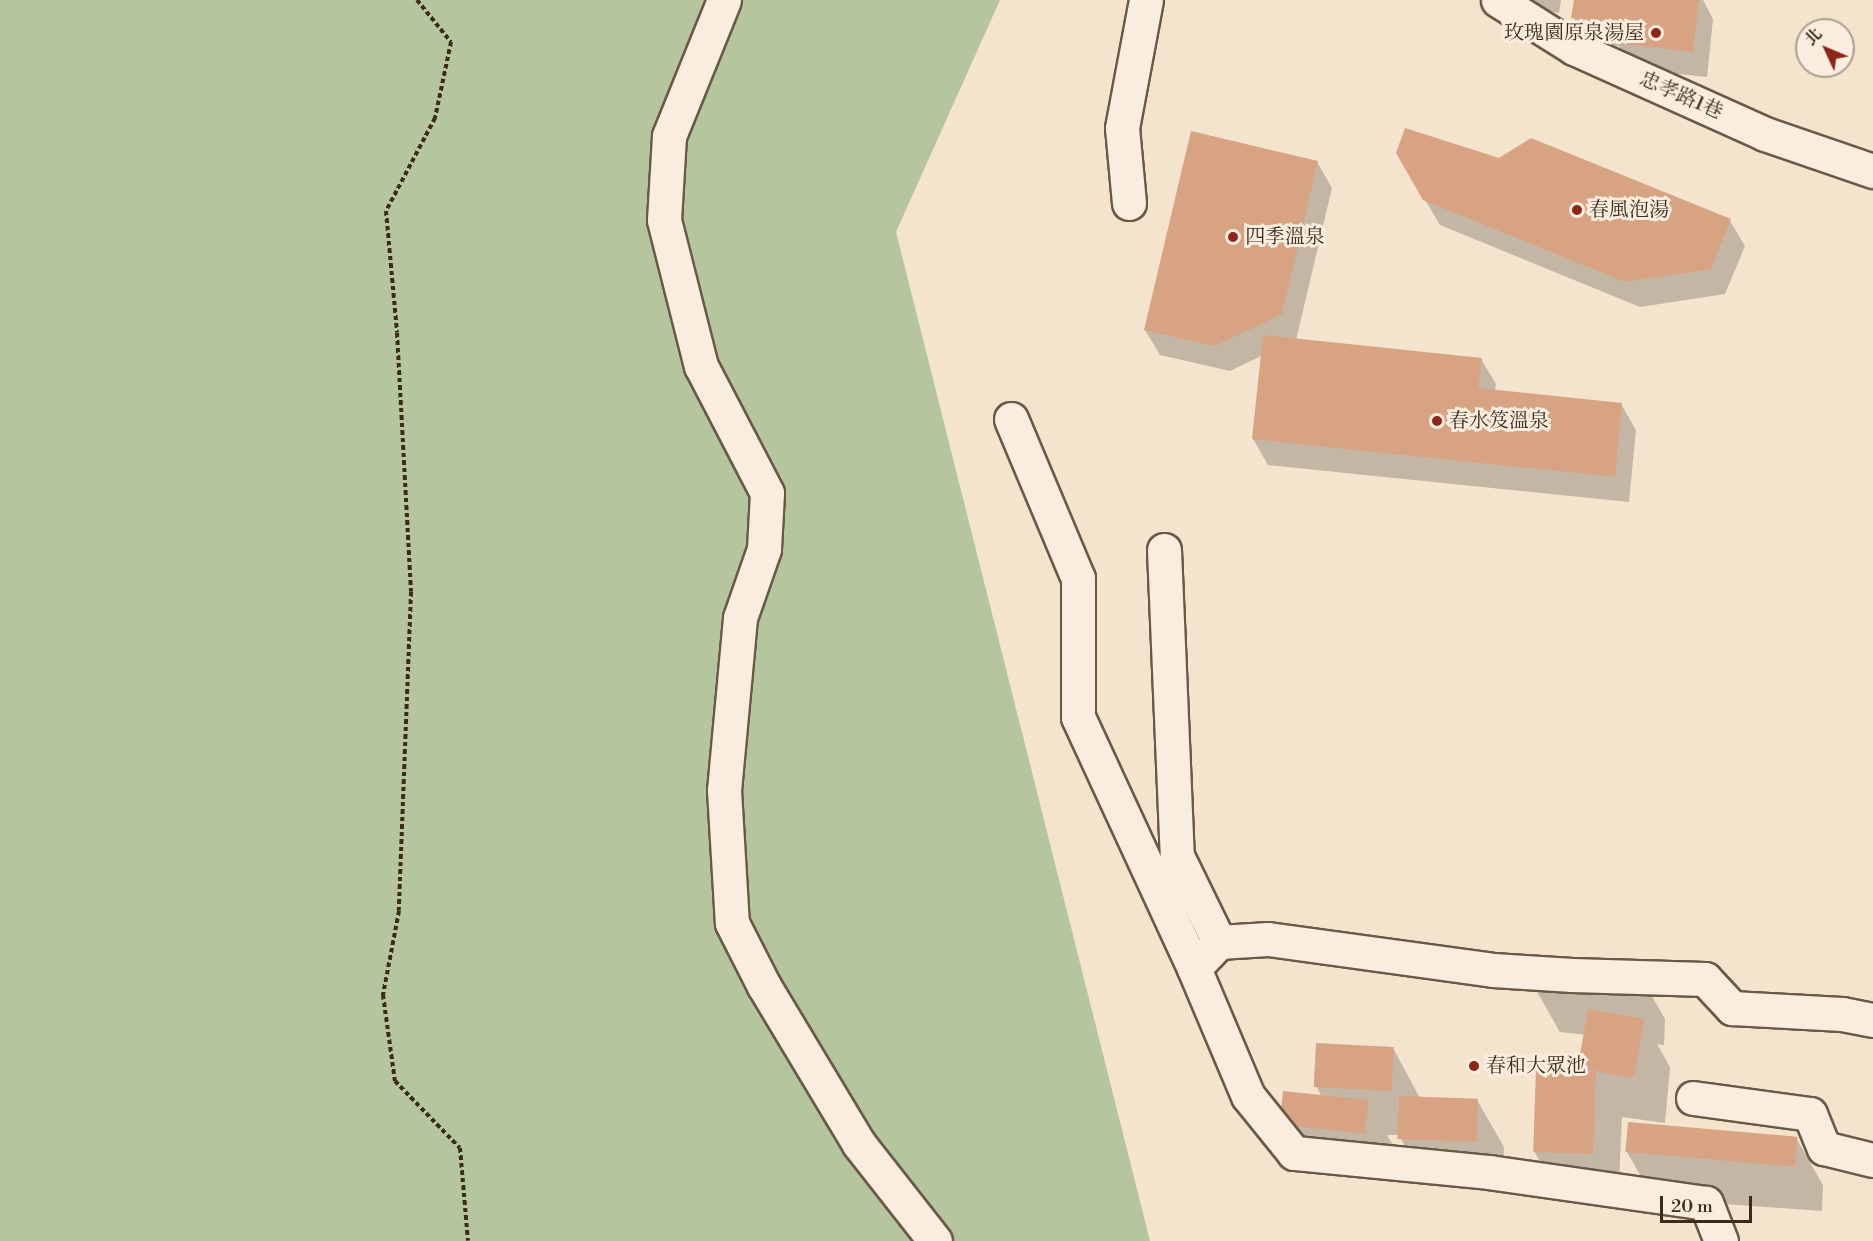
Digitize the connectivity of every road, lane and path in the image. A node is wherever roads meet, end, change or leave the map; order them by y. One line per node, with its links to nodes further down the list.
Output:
1 (417, 0): 14 (path)
2 (724, 0): 15 (street)
3 (1146, 0): 6 (street)
4 (1498, 0): 5 (street, 忠孝路1巷)
5 (1873, 171)
6 (1129, 203)
7 (1011, 418): 10 (street)
8 (1164, 550): 9 (street)
9 (1219, 942): 10 (street); 11 (street)
10 (1194, 968): 16 (street)
11 (1873, 1020)
12 (1693, 1098): 13 (street)
13 (1873, 1160)
14 (468, 1241)
15 (935, 1241)
16 (1721, 1241)

